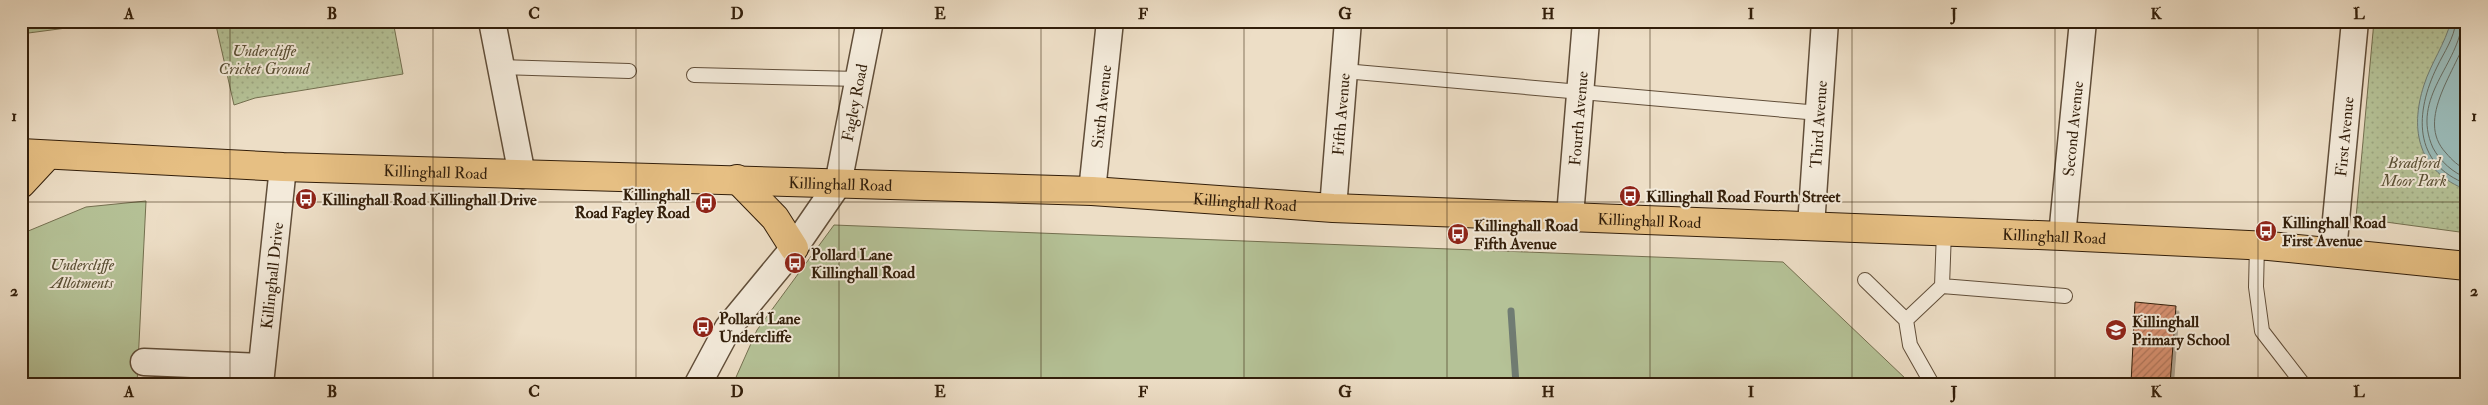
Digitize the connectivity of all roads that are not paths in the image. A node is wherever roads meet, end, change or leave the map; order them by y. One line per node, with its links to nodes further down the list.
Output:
1 (492, 21): 9 (street)
2 (870, 21): 13 (street, Fagley Road)
3 (1110, 21): 23 (street, Sixth Avenue)
4 (1348, 21): 11 (street, Fifth Avenue)
5 (1586, 21): 14 (street, Fourth Avenue)
6 (1825, 21): 15 (street, Third Avenue)
7 (2083, 21): 28 (street, Second Avenue)
8 (2355, 21): 31 (street, First Avenue)
9 (500, 67): 10 (lane); 19 (street)
10 (629, 71)
11 (1344, 71): 14 (lane); 24 (street, Fifth Avenue)
12 (694, 75): 13 (lane)
13 (859, 79): 22 (street, Fagley Road)
14 (1580, 92): 15 (lane); 25 (street, Fourth Avenue)
15 (1819, 113): 26 (street, Third Avenue)
16 (21, 153): 17 (highway, Killinghall Road)
17 (48, 155): 18 (highway, Killinghall Road); 21 (highway)
18 (283, 167): 19 (highway, Killinghall Road); 38 (street, Killinghall Drive)
19 (522, 175): 20 (highway, Killinghall Road)
20 (737, 179): 22 (highway, Killinghall Road); 30 (highway)
21 (21, 184)
22 (838, 184): 23 (highway, Killinghall Road); 30 (street)
23 (1092, 191): 24 (highway, Killinghall Road)
24 (1333, 208): 25 (highway, Killinghall Road)
25 (1570, 216): 26 (highway, Killinghall Road)
26 (1811, 226): 27 (highway, Killinghall Road)
27 (1944, 231): 28 (highway, Killinghall Road); 34 (lane)
28 (2062, 236): 29 (highway, Killinghall Road)
29 (2257, 246): 31 (highway, Killinghall Road); 41 (lane)
30 (794, 248): 39 (street)
31 (2333, 252): 32 (highway, Killinghall Road)
32 (2467, 266)
33 (1865, 280): 36 (lane)
34 (1942, 286): 35 (lane); 36 (lane)
35 (2064, 296)
36 (1906, 320): 40 (lane)
37 (144, 362): 38 (street)
38 (261, 376)
39 (698, 384)
40 (1932, 384)
41 (2303, 384)

